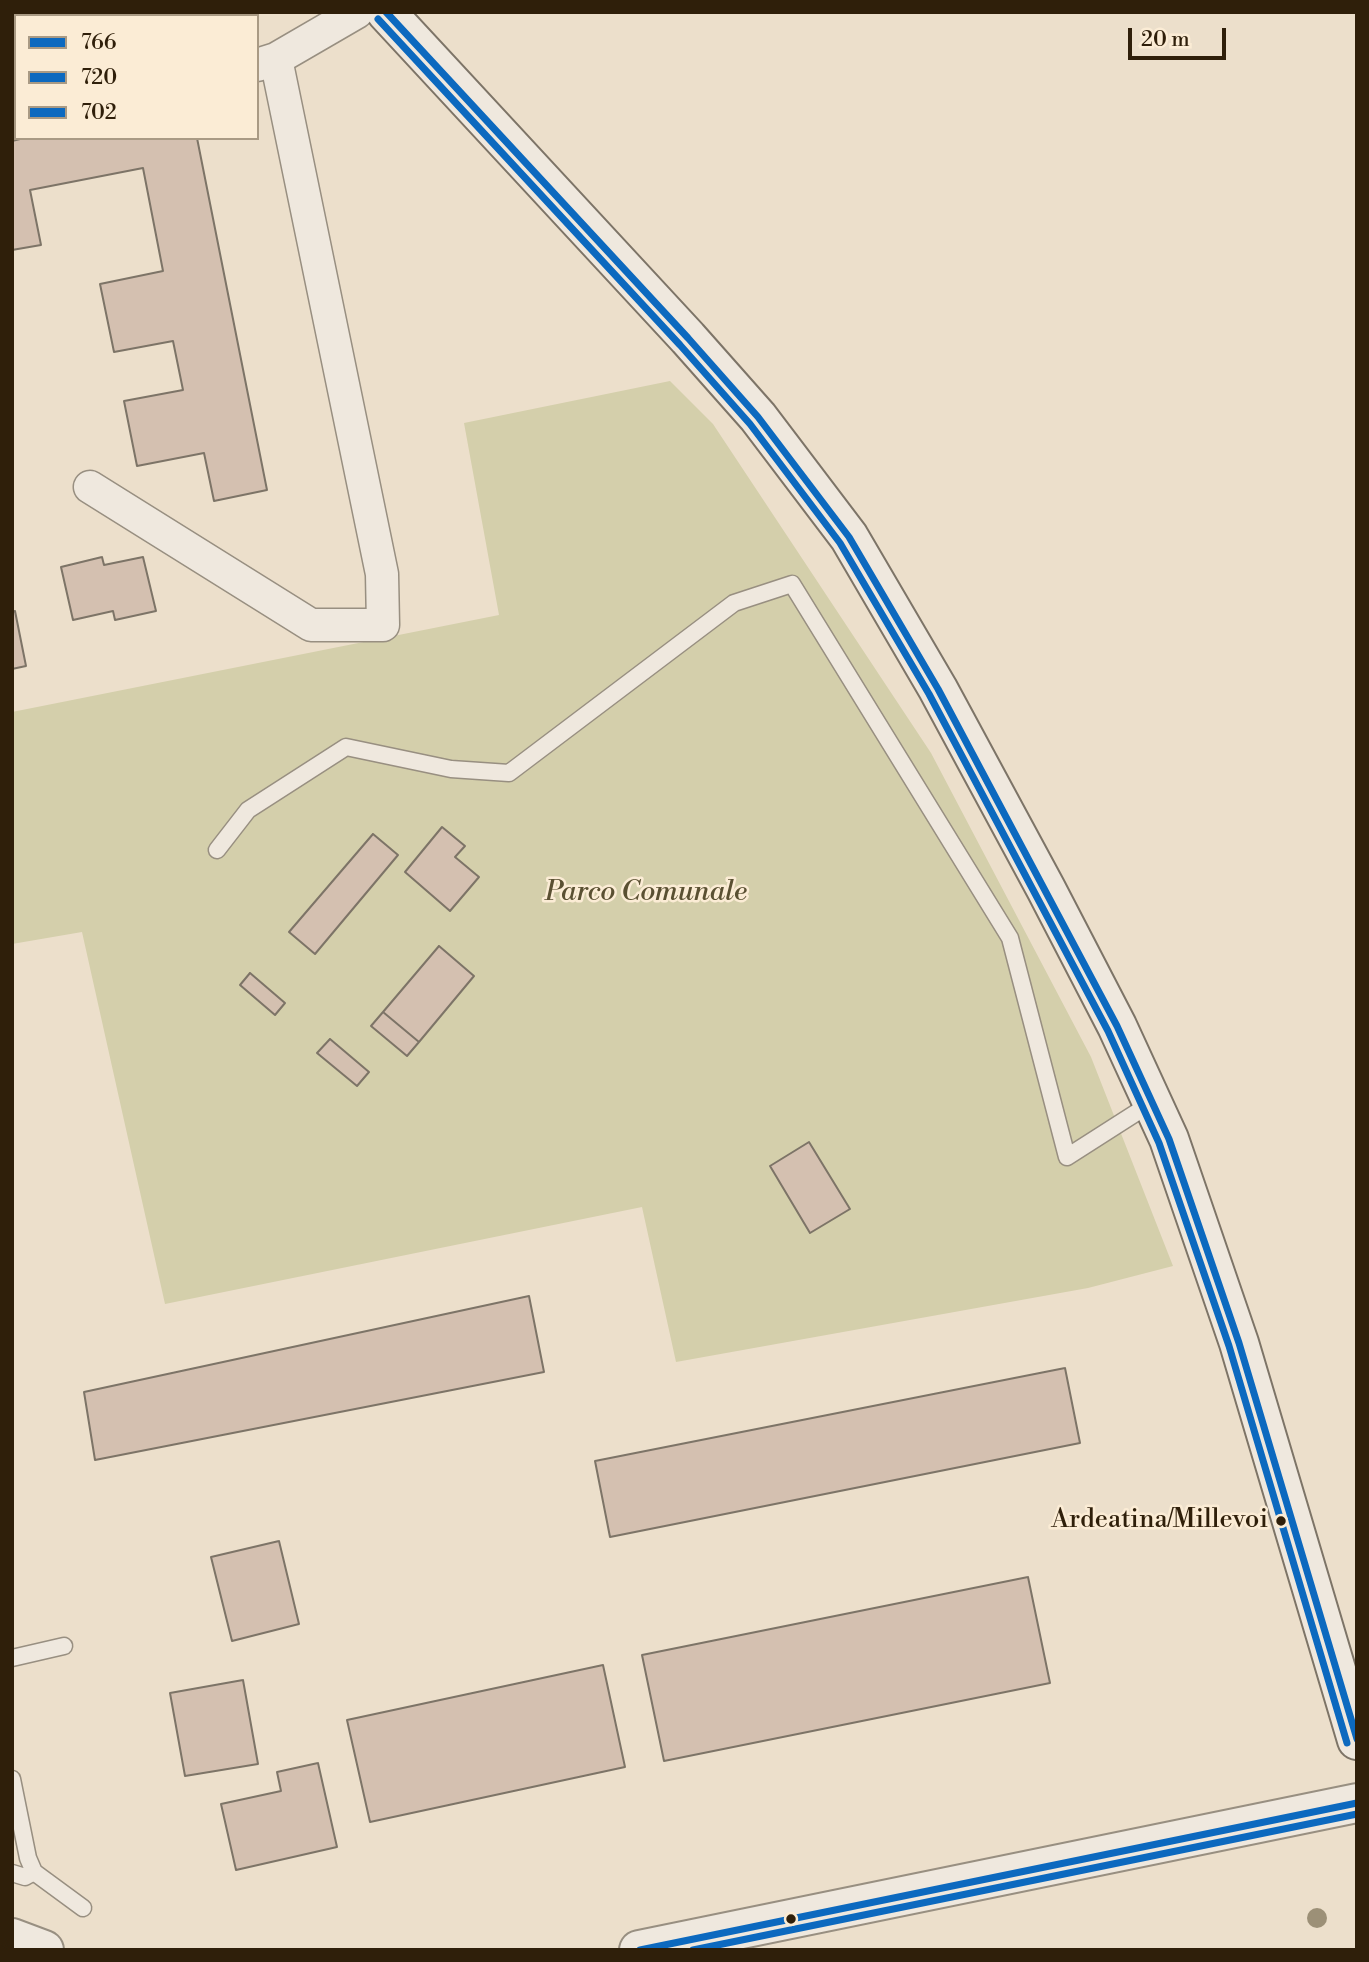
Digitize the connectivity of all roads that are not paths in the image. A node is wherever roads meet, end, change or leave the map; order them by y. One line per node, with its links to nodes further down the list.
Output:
1 (357, 12): 3 (street)
2 (386, 12): 6 (main road)
3 (267, 62): 4 (street)
4 (90, 486)
5 (217, 850): 6 (lane)
6 (1153, 1102): 9 (main road)
7 (64, 1646): 8 (lane)
8 (12, 1658)
9 (1357, 1740)
10 (12, 1779): 12 (lane)
11 (1357, 1803): 17 (main road)
12 (34, 1872): 13 (lane); 14 (lane)
13 (12, 1873)
14 (83, 1908)
15 (12, 1938): 16 (main road)
16 (44, 1950)
17 (639, 1950)

